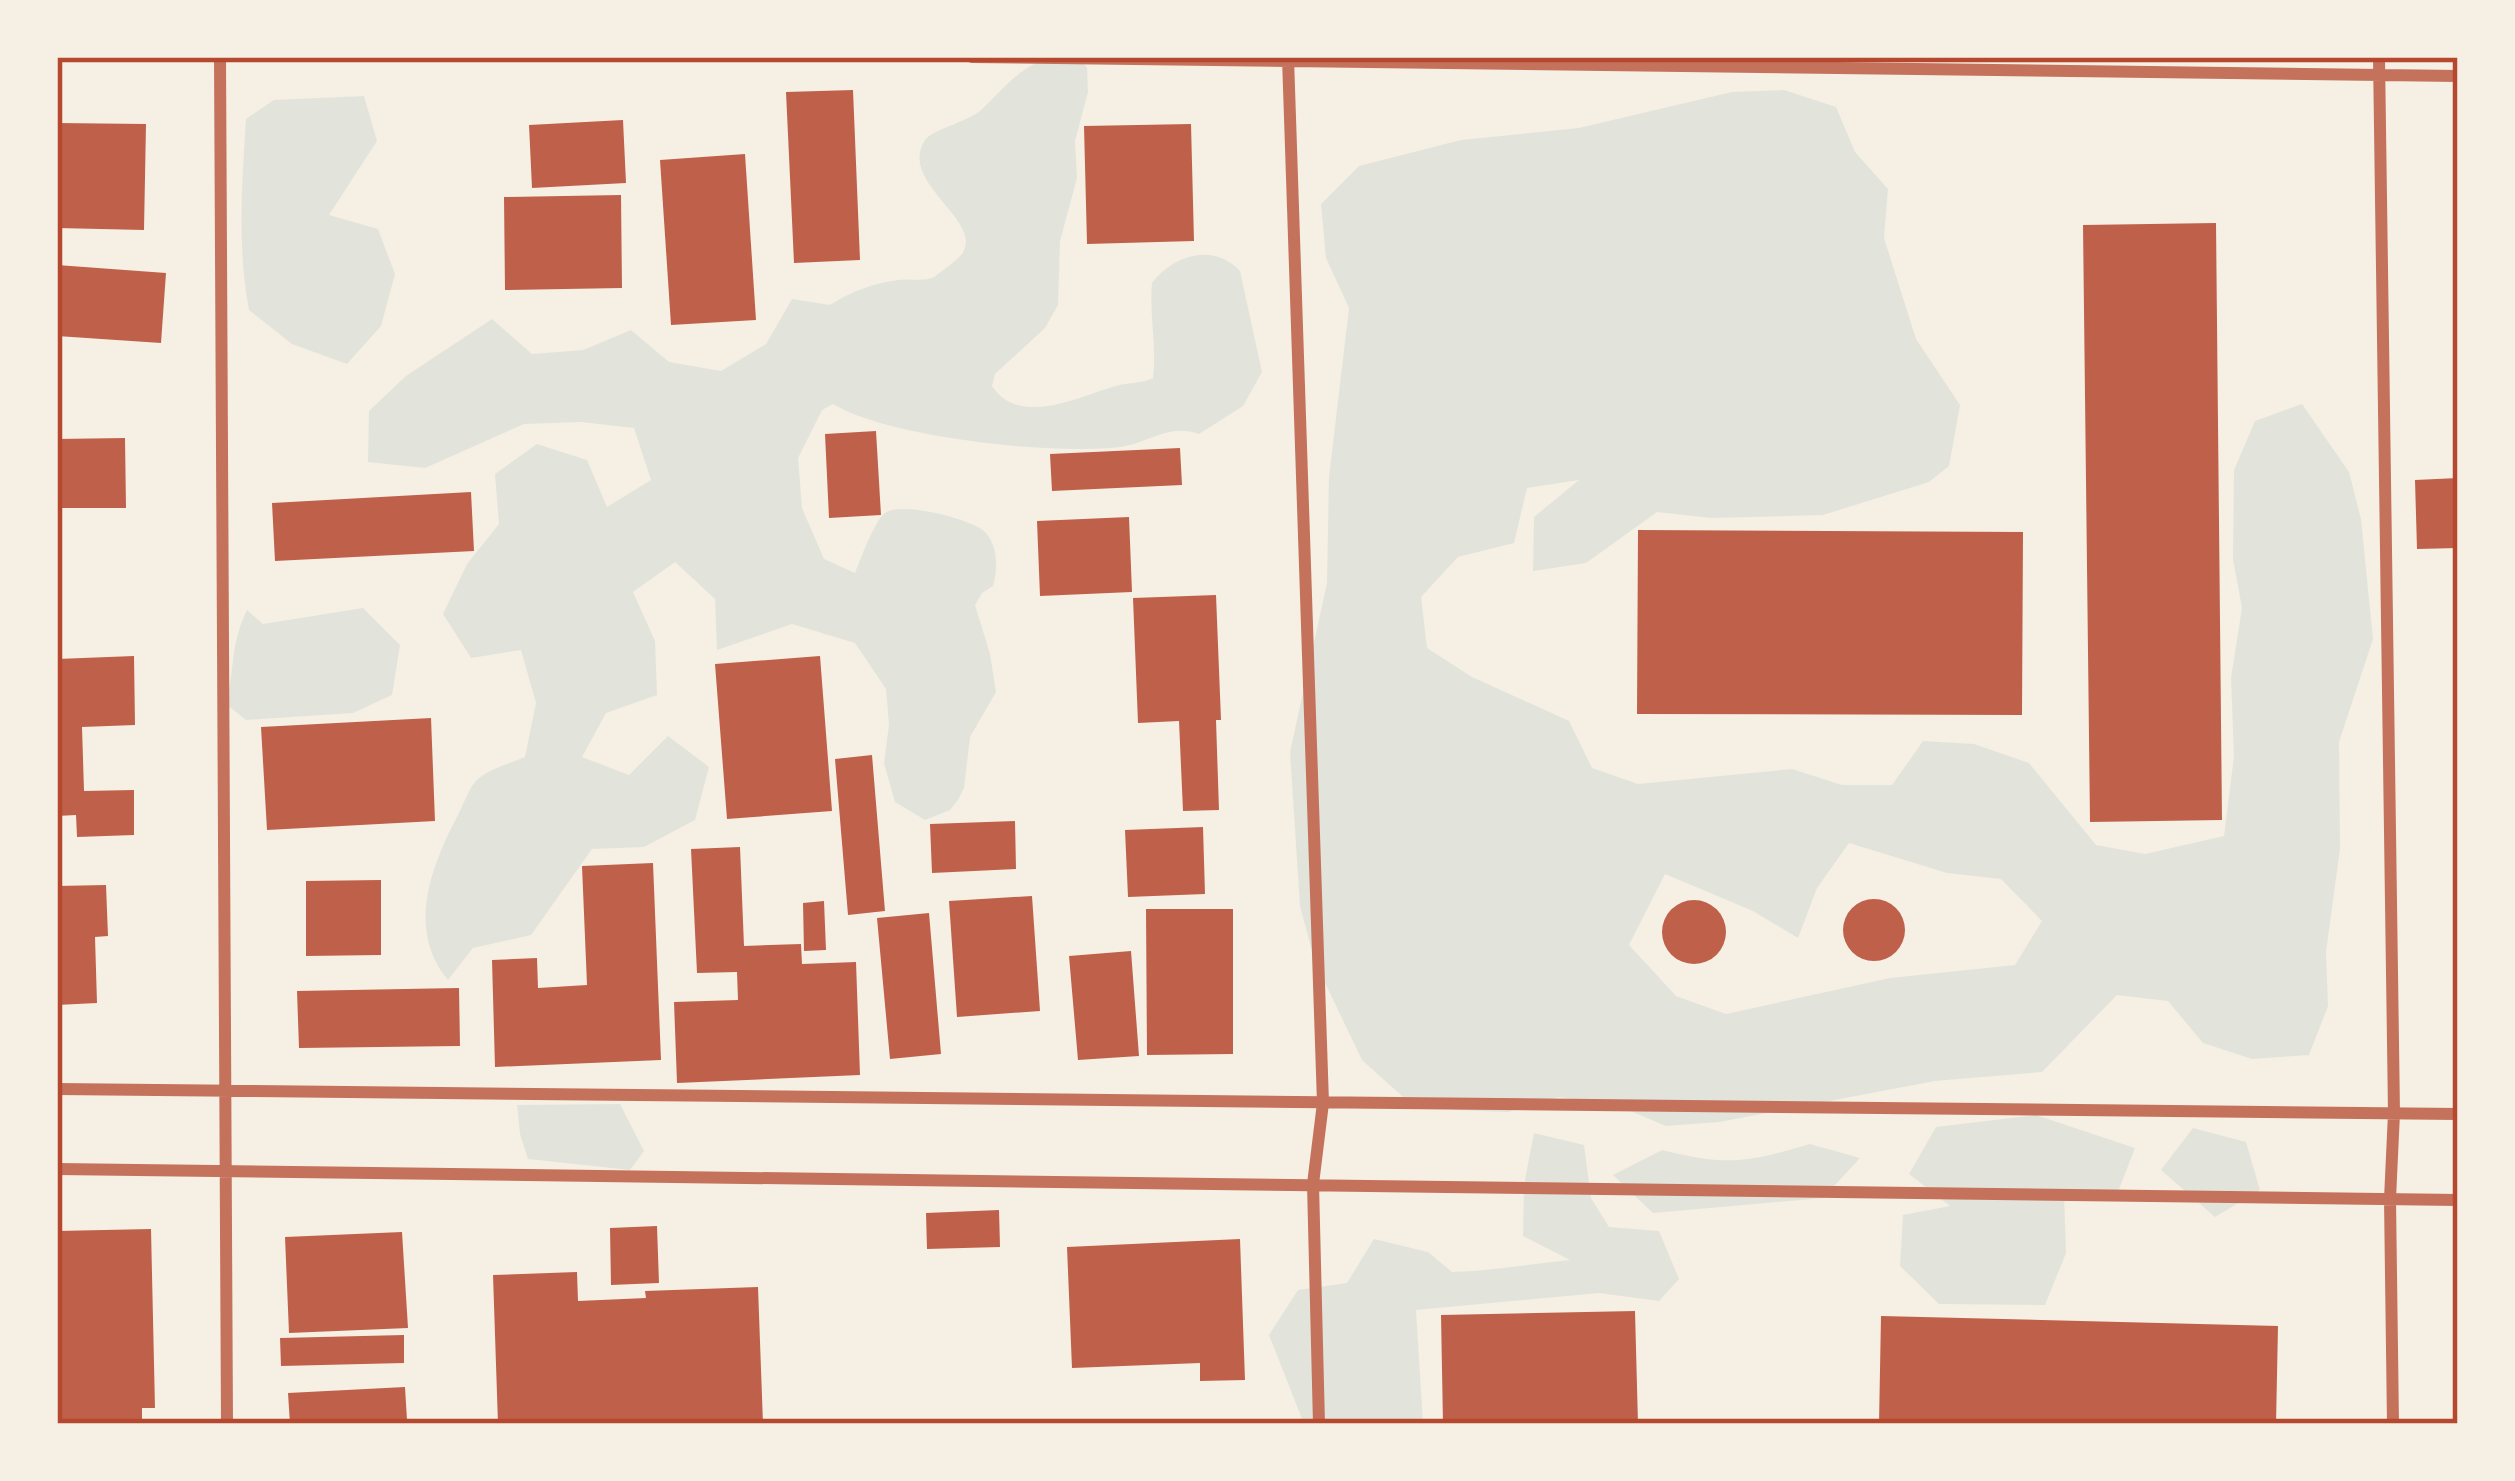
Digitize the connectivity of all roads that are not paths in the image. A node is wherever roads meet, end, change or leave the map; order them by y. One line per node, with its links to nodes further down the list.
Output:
1 (220, 57): 8 (street)
2 (972, 57): 4 (street)
3 (2379, 57): 5 (street)
4 (1288, 60): 5 (street); 9 (street)
5 (2379, 75): 6 (street); 10 (street)
6 (2458, 76)
7 (57, 1089): 8 (street)
8 (227, 1091): 9 (street); 13 (street)
9 (1323, 1103): 10 (street); 14 (street)
10 (2395, 1114): 11 (street); 15 (street)
11 (2458, 1114)
12 (57, 1169): 13 (street)
13 (225, 1171): 14 (street); 17 (street)
14 (1313, 1184): 15 (street); 18 (street)
15 (2390, 1199): 16 (street); 19 (street)
16 (2458, 1200)
17 (227, 1424)
18 (1319, 1424)
19 (2393, 1424)

